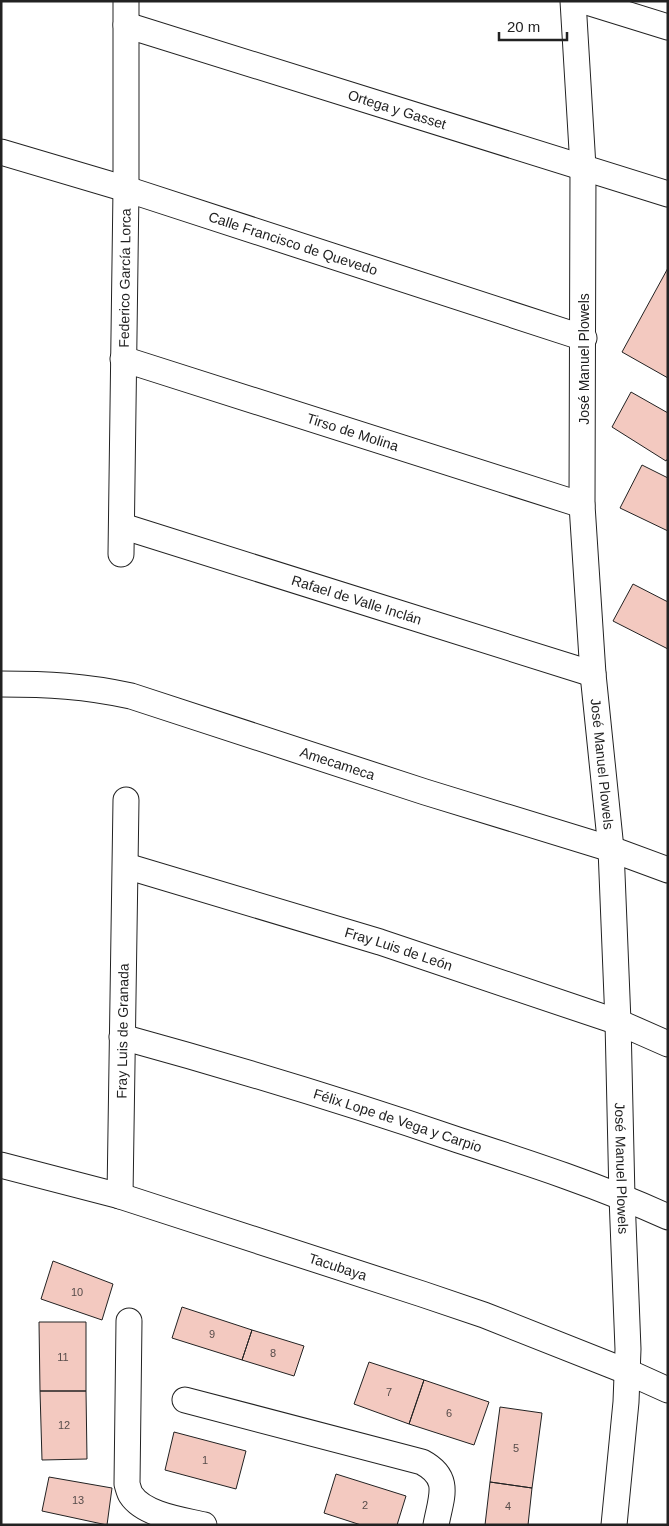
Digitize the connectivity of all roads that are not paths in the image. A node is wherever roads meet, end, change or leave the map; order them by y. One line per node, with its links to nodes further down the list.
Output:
1 (573, 1): 6 (street, José Manuel Plowels)
2 (584, 1): 4 (street)
3 (126, 13): 6 (street, Ortega y Gasset); 7 (street, Federico García Lorca)
4 (668, 27)
5 (1, 152): 7 (street, Calle Francisco de Quevedo)
6 (584, 167): 8 (street, Ortega y Gasset); 9 (street, José Manuel Plowels)
7 (126, 189): 9 (street, Calle Francisco de Quevedo); 10 (street, Federico García Lorca)
8 (668, 194)
9 (584, 338): 11 (street, José Manuel Plowels)
10 (124, 359): 11 (street, Tirso de Molina); 12 (street, Federico García Lorca)
11 (582, 505): 14 (street, José Manuel Plowels)
12 (122, 526): 13 (street, Federico García Lorca); 14 (street, Rafael de Valle Inclán)
13 (122, 554)
14 (593, 674): 17 (street, José Manuel Plowels)
15 (1, 684): 17 (street, Amecameca)
16 (126, 800): 18 (street, Fray Luis de Granada)
17 (611, 849): 19 (street, Amecameca); 20 (street, José Manuel Plowels)
18 (126, 866): 20 (street, Fray Luis de León); 21 (street, Fray Luis de Granada)
19 (668, 870)
20 (618, 1022): 22 (street, Fray Luis de León); 25 (street, José Manuel Plowels)
21 (122, 1037): 24 (street, Fray Luis de Granada); 25 (street, Félix Lope de Vega y Carpio)
22 (668, 1044)
23 (1, 1164): 24 (street, Tacubaya)
24 (120, 1196): 28 (street, Tacubaya)
25 (622, 1197): 26 (street, Félix Lope de Vega y Carpio); 28 (street, José Manuel Plowels)
26 (668, 1217)
27 (129, 1322): 31 (street)
28 (628, 1372): 29 (street, Tacubaya); 33 (street, José Manuel Plowels)
29 (668, 1390)
30 (185, 1400): 32 (street)
31 (204, 1525)
32 (436, 1525)
33 (614, 1525)

